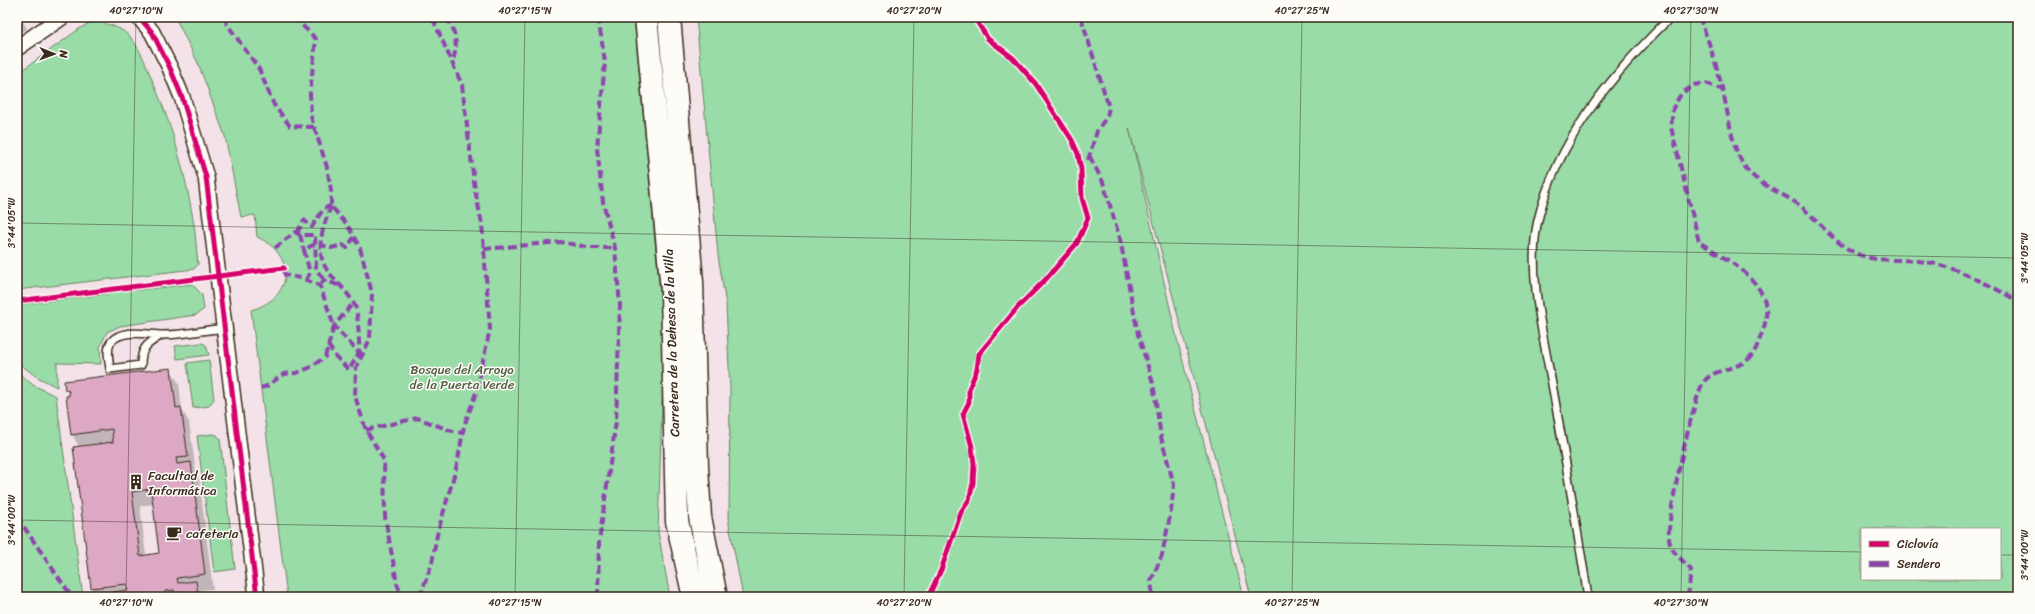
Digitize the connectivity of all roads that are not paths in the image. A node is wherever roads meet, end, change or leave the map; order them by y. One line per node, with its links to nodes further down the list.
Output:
1 (62, 17): 6 (street)
2 (139, 17): 7 (street)
3 (646, 17): 10 (main road, Carretera de la Dehesa de la Villa)
4 (669, 17): 11 (main road, Carretera de la Dehesa de la Villa)
5 (1671, 17): 12 (lane)
6 (17, 48)
7 (224, 328): 8 (lane); 9 (street)
8 (162, 335): 8 (lane)
9 (257, 597)
10 (694, 597)
11 (716, 597)
12 (1588, 597)

